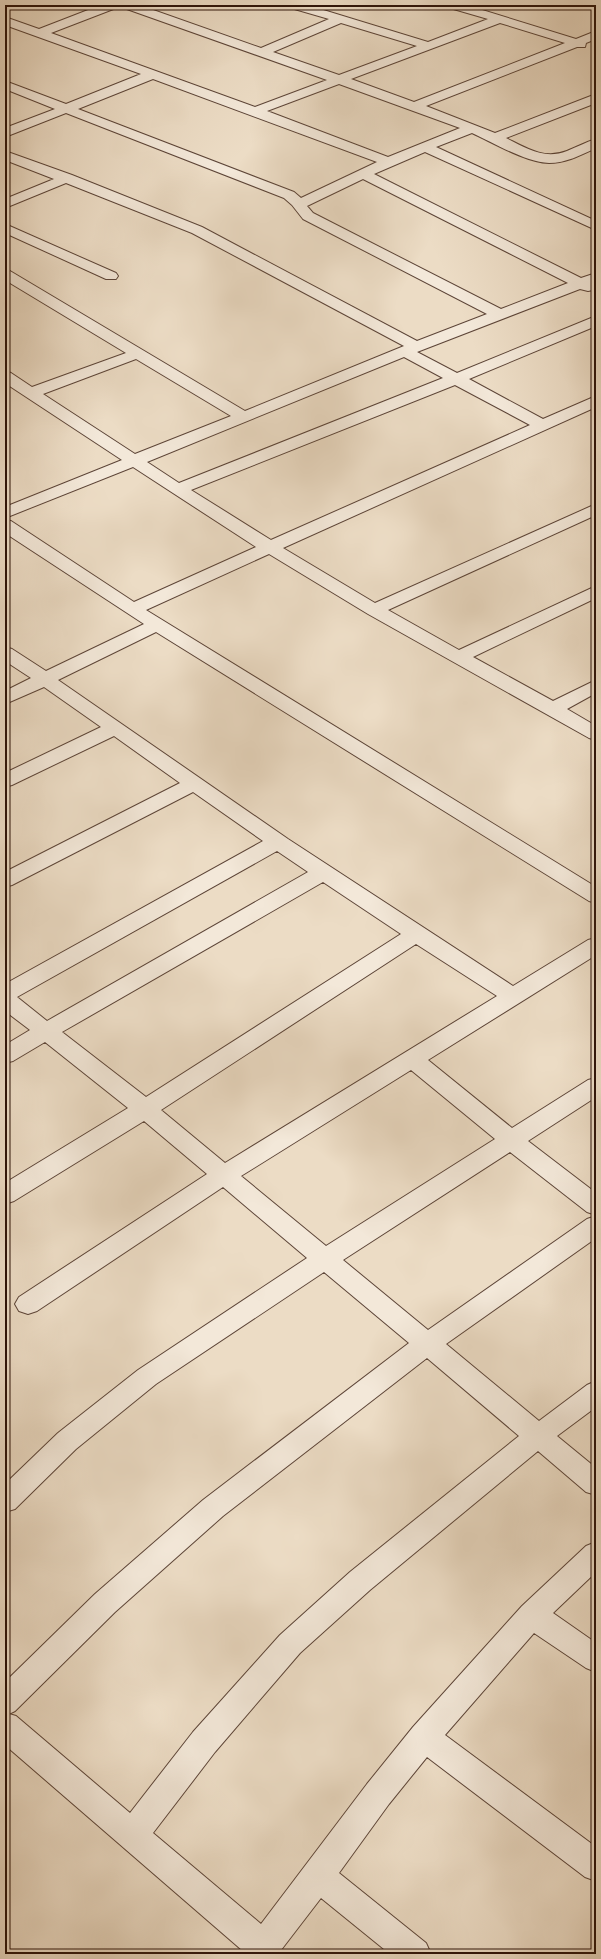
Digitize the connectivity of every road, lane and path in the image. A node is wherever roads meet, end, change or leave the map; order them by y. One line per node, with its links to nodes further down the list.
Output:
1 (112, 5): 8 (street)
2 (128, 5): 13 (street)
3 (295, 5): 5 (street)
4 (454, 5): 6 (street)
5 (340, 19): 11 (street); 13 (street)
6 (500, 20): 10 (street); 11 (street)
7 (5, 21): 8 (street)
8 (38, 34): 14 (street)
9 (596, 35): 10 (street)
10 (576, 43): 12 (street); 18 (street)
11 (429, 46): 15 (street)
12 (596, 49)
13 (262, 52): 15 (street)
14 (151, 75): 19 (street); 20 (street)
15 (340, 79): 18 (street); 20 (street)
16 (5, 84): 19 (street)
17 (596, 98): 23 (street)
18 (414, 106): 21 (street)
19 (68, 108): 22 (street); 31 (street)
20 (255, 111): 27 (street)
21 (472, 128): 23 (street); 25 (street)
22 (5, 133)
23 (495, 138): 24 (street)
24 (596, 143)
25 (425, 147): 27 (street); 32 (street)
26 (5, 155): 29 (street)
27 (388, 162): 28 (street)
28 (363, 174): 31 (street); 37 (street)
29 (67, 178): 30 (street); 41 (street)
30 (5, 204)
31 (300, 204): 39 (street)
32 (596, 226)
33 (5, 228): 35 (street)
34 (5, 274): 42 (street)
35 (111, 276)
36 (596, 277): 37 (street)
37 (580, 283): 38 (street); 39 (street)
38 (596, 291)
39 (499, 314): 41 (street)
40 (596, 321): 44 (street)
41 (410, 349): 44 (street); 47 (street)
42 (138, 354): 45 (street); 47 (street)
43 (5, 376): 45 (street)
44 (456, 379): 48 (street); 50 (street)
45 (31, 393): 49 (street)
46 (596, 401): 48 (street)
47 (244, 417): 49 (street)
48 (542, 425): 54 (street)
49 (135, 462): 50 (street); 52 (street)
50 (179, 489): 54 (street)
51 (596, 509): 57 (street)
52 (5, 513)
53 (9, 532): 56 (street)
54 (269, 546): 56 (street); 57 (street)
55 (596, 591): 60 (street)
56 (132, 609): 58 (street)
57 (374, 610): 60 (street)
58 (157, 625): 61 (street); 72 (street)
59 (5, 653): 61 (street)
60 (459, 657): 64 (street)
61 (44, 678): 63 (street); 65 (street)
62 (596, 686): 64 (street)
63 (5, 698)
64 (553, 708): 66 (street)
65 (115, 728): 67 (street); 68 (street)
66 (596, 734)
67 (5, 781)
68 (194, 784): 69 (street); 71 (street)
69 (279, 841): 70 (street); 75 (street)
70 (324, 872): 73 (street); 78 (street)
71 (5, 880)
72 (596, 896)
73 (416, 934): 76 (street); 82 (street)
74 (596, 945): 76 (street)
75 (5, 994)
76 (514, 996): 80 (street)
77 (5, 999): 78 (street)
78 (46, 1032): 79 (street); 82 (street)
79 (5, 1055)
80 (412, 1059): 83 (street); 84 (street)
81 (596, 1086): 83 (street)
82 (145, 1109): 84 (street); 85 (street)
83 (511, 1140): 86 (street); 88 (street)
84 (224, 1175): 88 (street); 89 (street)
85 (5, 1195)
86 (596, 1206)
87 (596, 1225): 90 (street)
88 (324, 1259): 90 (street); 94 (street)
89 (28, 1304)
90 (427, 1344): 92 (street); 98 (street)
91 (596, 1392): 92 (street)
92 (538, 1436): 93 (street); 101 (street)
93 (596, 1484)
94 (5, 1501)
95 (596, 1554): 96 (street)
96 (532, 1615): 97 (street); 100 (street)
97 (596, 1659)
98 (5, 1702)
99 (5, 1726): 101 (street)
100 (424, 1737): 102 (street); 103 (street)
101 (132, 1834): 104 (street)
102 (596, 1866)
103 (318, 1876): 104 (street); 105 (street)
104 (261, 1951)
105 (415, 1954)

